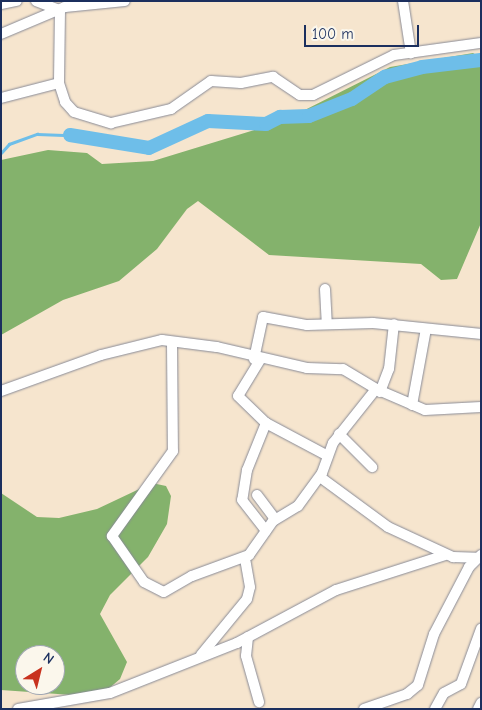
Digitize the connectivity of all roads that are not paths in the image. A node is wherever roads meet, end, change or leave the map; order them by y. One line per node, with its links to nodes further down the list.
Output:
1 (17, 1): 5 (street)
2 (36, 1): 6 (street)
3 (125, 1): 6 (street)
4 (403, 1): 9 (street)
5 (1, 4)
6 (60, 10): 7 (street); 10 (street)
7 (1, 34)
8 (481, 43): 9 (street)
9 (411, 53): 10 (street)
10 (59, 83): 11 (street)
11 (1, 98)
12 (325, 289): 13 (street)
13 (326, 323): 14 (street); 18 (street)
14 (394, 324): 15 (street); 19 (street)
15 (426, 329): 16 (street); 21 (street)
16 (481, 334)
17 (172, 342): 18 (street); 20 (street); 33 (street)
18 (257, 360): 19 (street); 23 (street)
19 (378, 390): 21 (street); 24 (street)
20 (1, 392)
21 (412, 405): 22 (street)
22 (481, 407)
23 (266, 423): 25 (street); 30 (street)
24 (339, 434): 25 (street); 26 (street)
25 (328, 456): 27 (street)
26 (372, 467)
27 (320, 477): 29 (street); 31 (street)
28 (256, 495): 29 (street)
29 (275, 519): 30 (street)
30 (266, 531): 33 (street)
31 (446, 555): 32 (street); 35 (street)
32 (478, 556): 40 (street)
33 (244, 559): 36 (street)
34 (481, 629): 41 (street)
35 (248, 637): 36 (street); 37 (street)
36 (201, 655): 39 (street)
37 (259, 702)
38 (481, 703): 42 (street)
39 (18, 709)
40 (364, 709)
41 (435, 709)
42 (478, 709)

